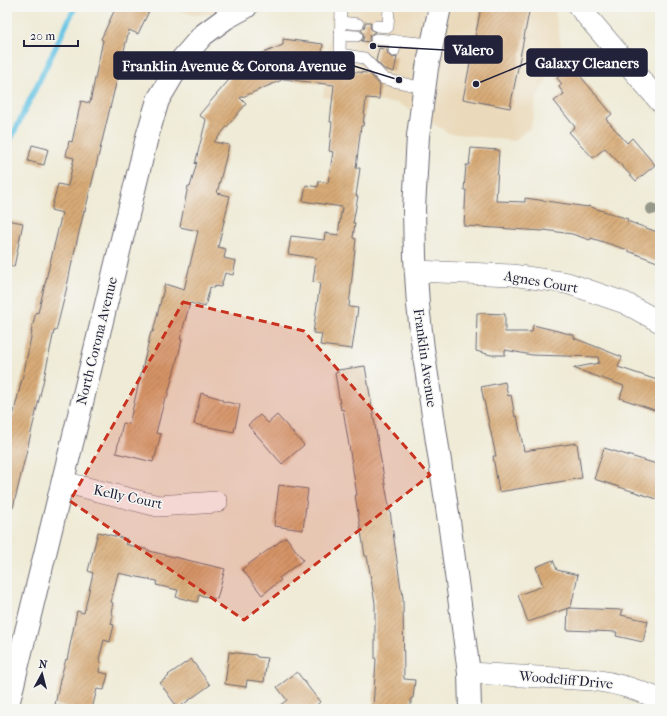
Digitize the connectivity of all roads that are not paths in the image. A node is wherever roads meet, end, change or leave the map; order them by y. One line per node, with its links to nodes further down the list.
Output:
1 (246, 7): 15 (main road, North Corona Avenue)
2 (341, 7): 6 (lane)
3 (389, 7): 10 (lane)
4 (440, 7): 10 (main road, Franklin Avenue)
5 (579, 7): 12 (street)
6 (341, 22): 7 (lane); 8 (lane)
7 (358, 24)
8 (340, 35): 9 (lane); 11 (lane)
9 (357, 36)
10 (432, 44): 11 (main road, Franklin Avenue)
11 (424, 88): 13 (main road, Franklin Avenue)
12 (660, 102)
13 (415, 271): 14 (street, Agnes Court); 17 (main road, Franklin Avenue)
14 (660, 322)
15 (63, 482): 16 (street, Kelly Court); 18 (main road, North Corona Avenue)
16 (217, 502)
17 (469, 673): 19 (street, Woodcliff Drive); 21 (main road, Franklin Avenue)
18 (10, 687): 20 (main road, North Corona Avenue)
19 (660, 700)
20 (7, 709)
21 (470, 709)

